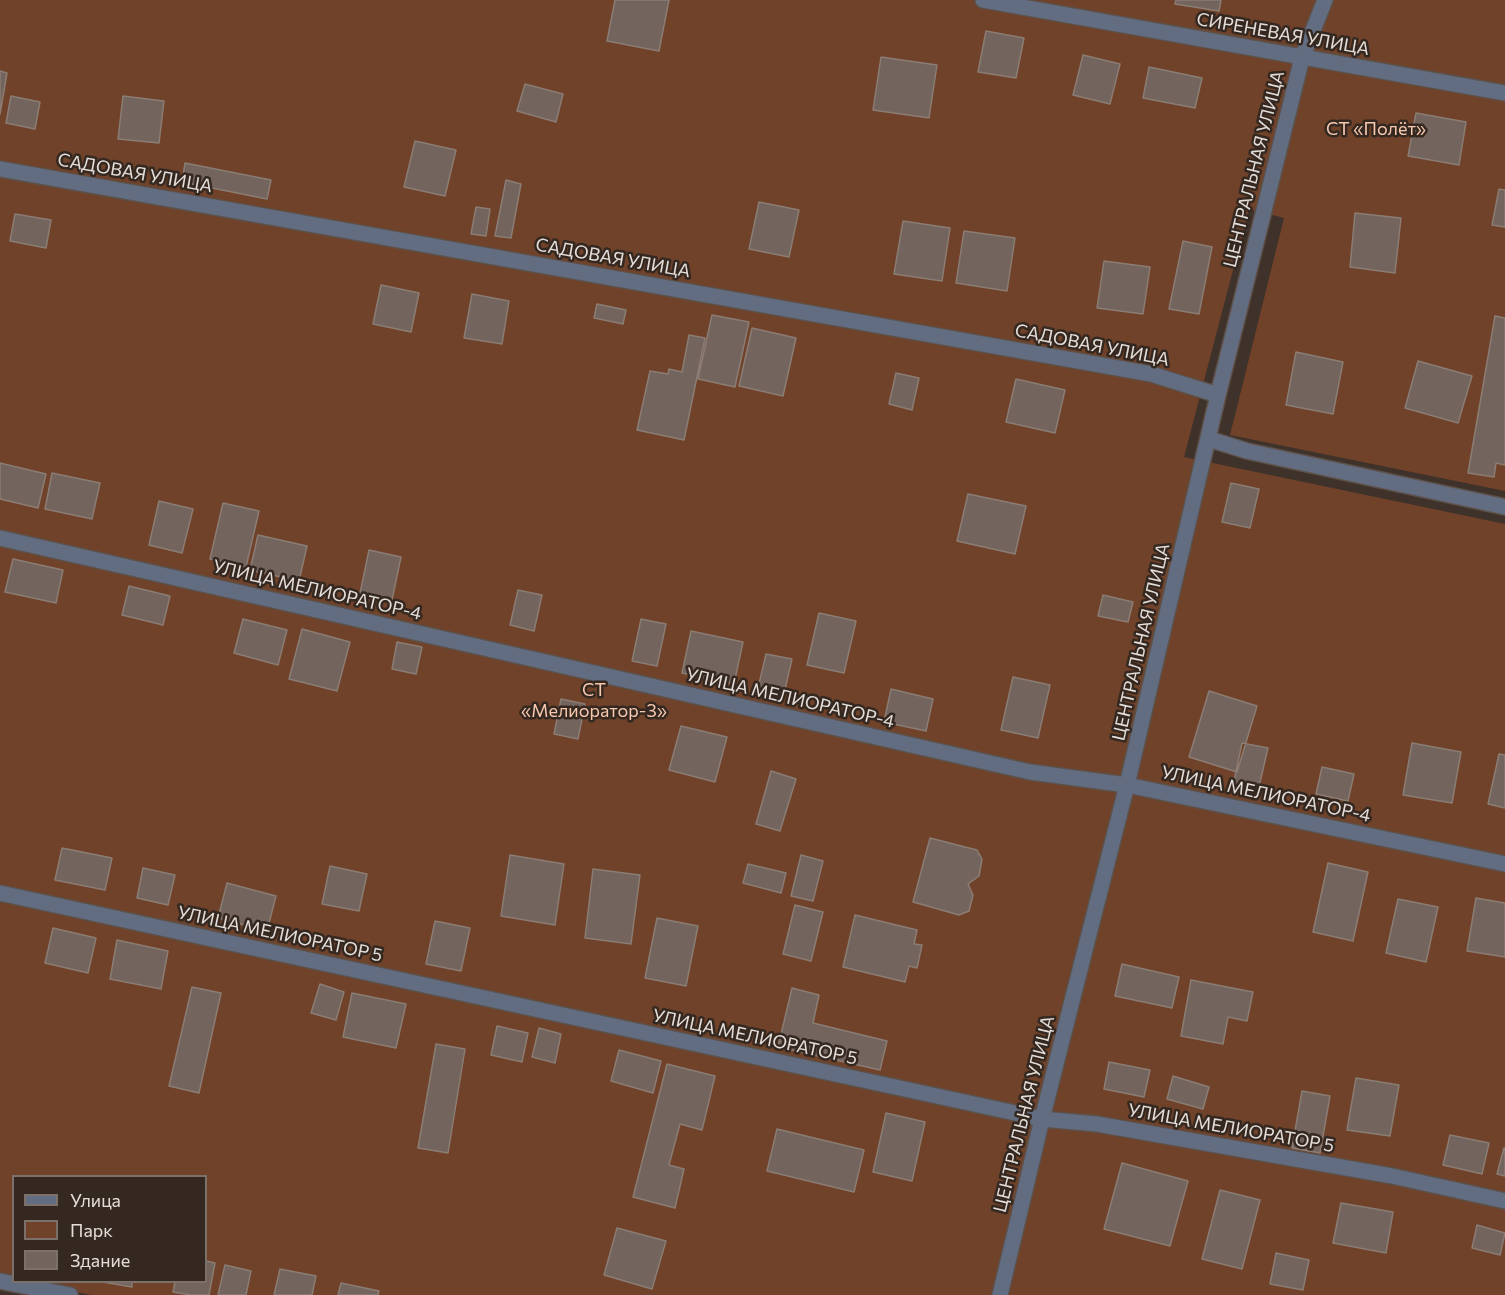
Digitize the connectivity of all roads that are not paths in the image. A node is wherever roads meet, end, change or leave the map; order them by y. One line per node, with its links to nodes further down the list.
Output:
1 (983, 0): 3 (street, СИРЕНЕВАЯ УЛИЦА)
2 (1324, 0): 3 (street, ЦЕНТРАЛЬНАЯ УЛИЦА)
3 (1302, 58): 4 (street, СИРЕНЕВАЯ УЛИЦА); 6 (street, ЦЕНТРАЛЬНАЯ УЛИЦА)
4 (1505, 93)
5 (0, 169): 6 (street, САДОВАЯ УЛИЦА)
6 (1218, 395): 7 (street, ЦЕНТРАЛЬНАЯ УЛИЦА)
7 (1209, 438): 8 (street); 10 (street, ЦЕНТРАЛЬНАЯ УЛИЦА)
8 (1505, 507)
9 (0, 538): 10 (street, УЛИЦА МЕЛИОРАТОР-4)
10 (1127, 785): 11 (street, УЛИЦА МЕЛИОРАТОР-4); 13 (street, ЦЕНТРАЛЬНАЯ УЛИЦА)
11 (1505, 864)
12 (0, 893): 13 (street, УЛИЦА МЕЛИОРАТОР 5)
13 (1042, 1119): 14 (street, УЛИЦА МЕЛИОРАТОР 5); 17 (street, ЦЕНТРАЛЬНАЯ УЛИЦА)
14 (1505, 1201)
15 (0, 1281): 16 (street)
16 (70, 1295)
17 (1000, 1295)

